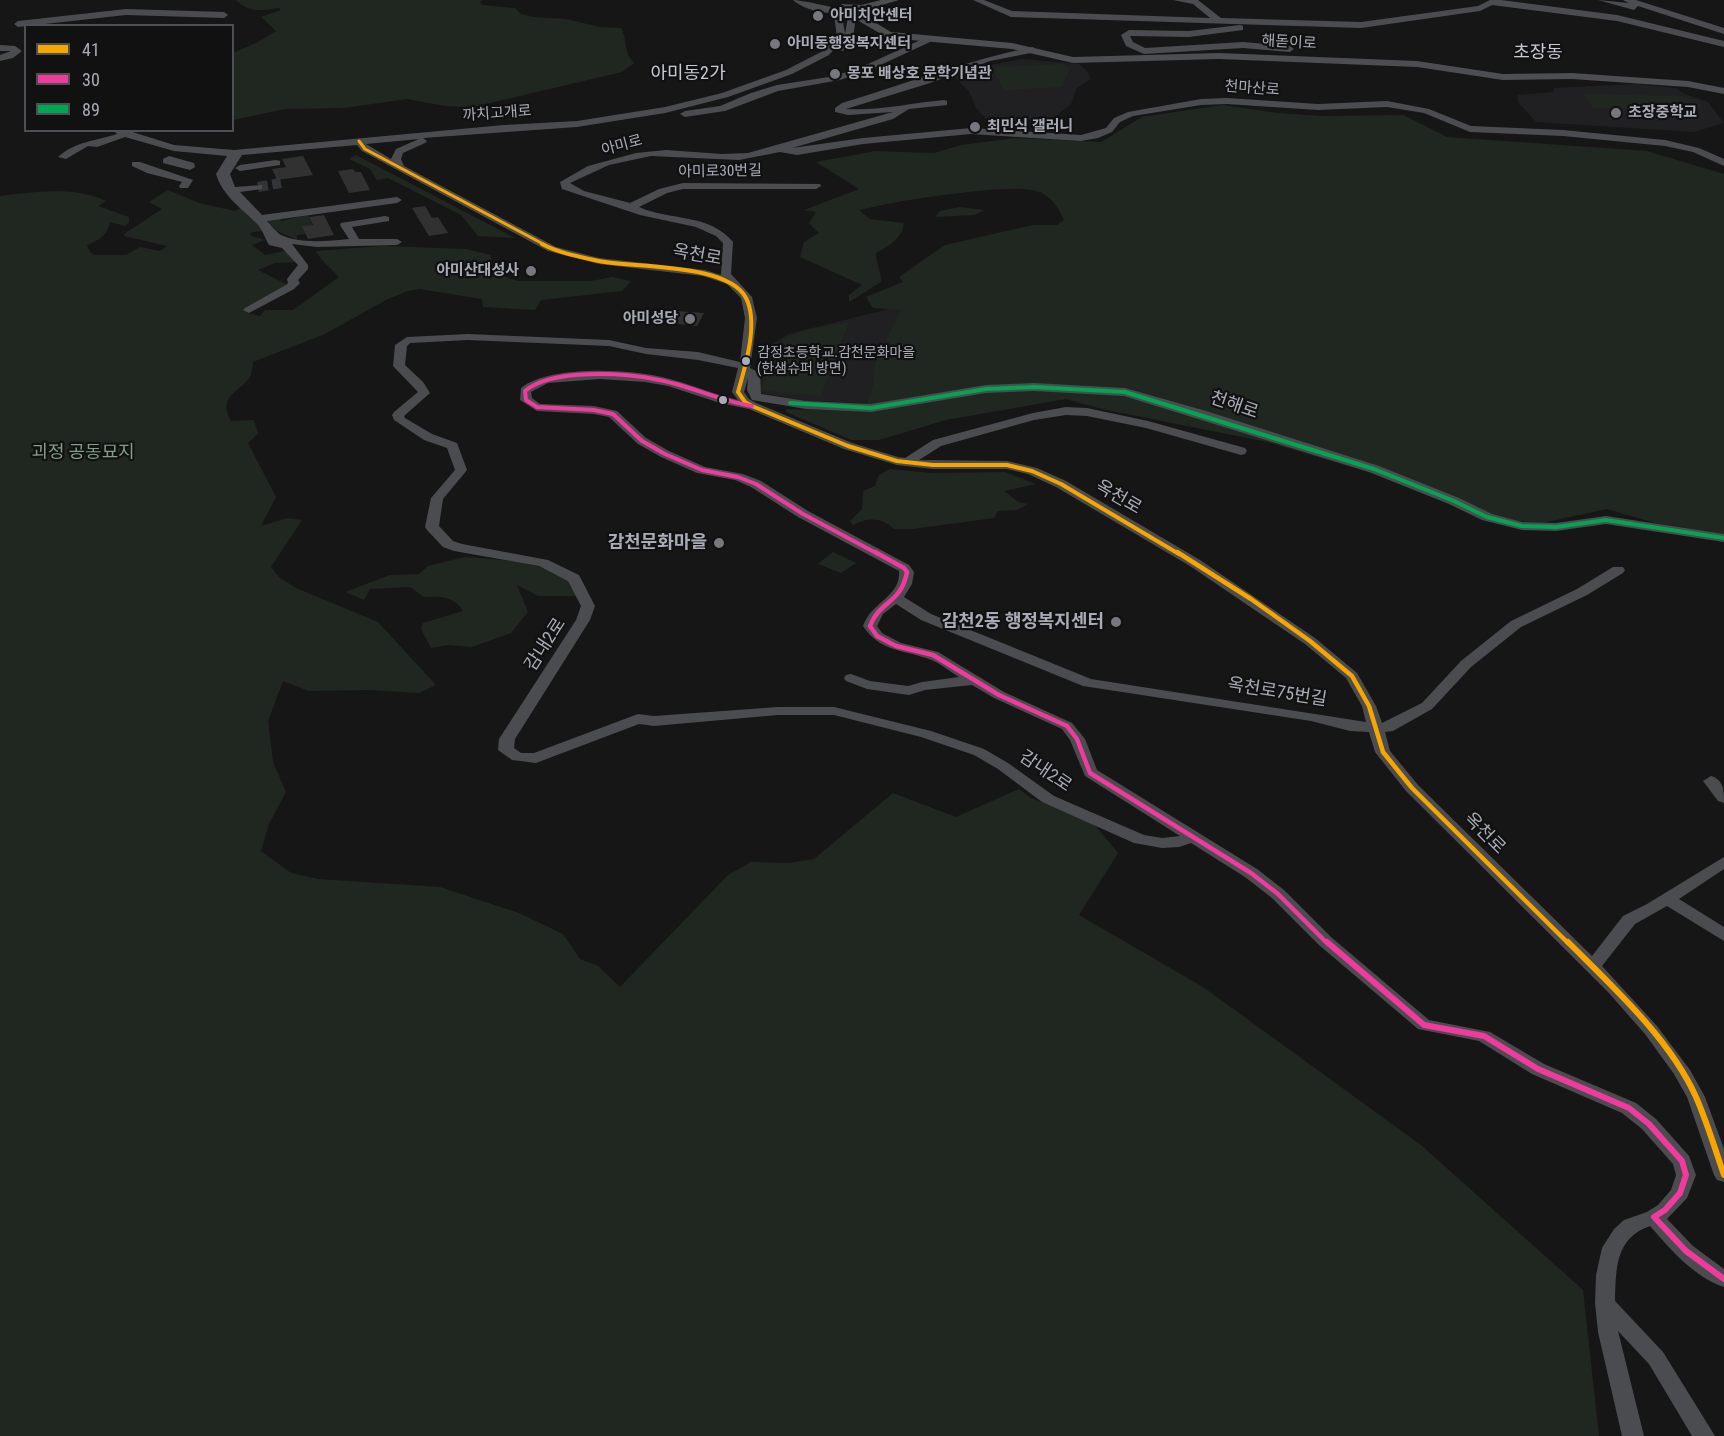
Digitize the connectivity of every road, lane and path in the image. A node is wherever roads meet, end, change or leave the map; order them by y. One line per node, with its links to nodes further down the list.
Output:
1 (797, 0): 9 (street)
2 (894, 0): 13 (main road)
3 (977, 0): 14 (street)
4 (1177, 0): 7 (street)
5 (1602, 0): 12 (street)
6 (1627, 0): 12 (street)
7 (1197, 1): 14 (street)
8 (1495, 2): 15 (street); 23 (street)
9 (837, 12): 13 (main road); 35 (street, 까치고개로)
10 (134, 13): 11 (street); 16 (street); 17 (street)
11 (224, 15)
12 (1671, 15): 19 (street)
13 (858, 18): 22 (main road, 해돋이로); 32 (street)
14 (1216, 20): 15 (street); 18 (street)
15 (1275, 22): 18 (street)
16 (18, 24)
17 (97, 24)
18 (1246, 27): 20 (street); 25 (street)
19 (1724, 31)
20 (1264, 32)
21 (1275, 38): 25 (street)
22 (927, 40): 26 (main road, 해돋이로); 32 (street)
23 (1724, 44)
24 (0, 48): 27 (street)
25 (1290, 49): 28 (street)
26 (1033, 50): 28 (main road, 해돋이로); 31 (street, 아미로)
27 (9, 58)
28 (1302, 59): 29 (main road, 해돋이로)
29 (1724, 91)
30 (944, 103): 31 (street, 아미로)
31 (899, 110): 36 (street, 아미로)
32 (653, 117): 34 (street)
33 (121, 132): 38 (street); 40 (street)
34 (436, 137): 35 (street); 44 (street)
35 (361, 145): 37 (street, 까치고개로); 37 (street); 44 (street, 옥천로)
36 (780, 149): 43 (street, 천마산로); 51 (street, 아미로)
37 (236, 154): 40 (street); 49 (street)
38 (63, 157)
39 (169, 159): 40 (street)
40 (192, 161)
41 (135, 162): 46 (street)
42 (276, 163): 45 (street)
43 (1724, 163)
44 (399, 166): 60 (street, 옥천로)
45 (240, 168)
46 (184, 186)
47 (816, 186): 51 (street, 아미로30번길)
48 (258, 188): 49 (street)
49 (232, 192): 54 (street)
50 (398, 201): 52 (street)
51 (630, 207): 59 (street, 아미로)
52 (339, 210): 54 (street); 55 (street)
53 (360, 212): 55 (street)
54 (259, 219): 56 (street)
55 (345, 225): 57 (street)
56 (288, 242): 57 (street); 62 (street)
57 (356, 242): 58 (street)
58 (397, 242)
59 (727, 264): 60 (street); 61 (street, 아미로)
60 (700, 272): 61 (street, 옥천로)
61 (731, 282): 63 (street, 옥천로)
62 (249, 310)
63 (744, 368): 64 (street, 옥천로); 67 (street, 천해로); 75 (street, 감내2로)
64 (752, 406): 66 (street, 옥천로); 69 (street)
65 (1241, 451): 66 (street)
66 (908, 462): 72 (street, 옥천로)
67 (1724, 538)
68 (1618, 570): 72 (street, 옥천로75번길)
69 (897, 599): 71 (street); 72 (street, 옥천로75번길)
70 (851, 678): 71 (street)
71 (974, 680): 75 (street)
72 (1375, 726): 79 (street, 옥천로)
73 (1711, 781): 74 (street)
74 (1724, 798)
75 (1193, 837): 81 (street)
76 (1724, 862): 77 (street)
77 (1668, 899): 78 (street); 79 (street)
78 (1724, 935)
79 (1592, 968): 80 (street, 옥천로)
80 (1724, 1175)
81 (1654, 1217): 82 (street); 83 (street)
82 (1724, 1279)
83 (1605, 1303): 84 (street); 85 (street)
84 (1633, 1436)
85 (1704, 1436)

